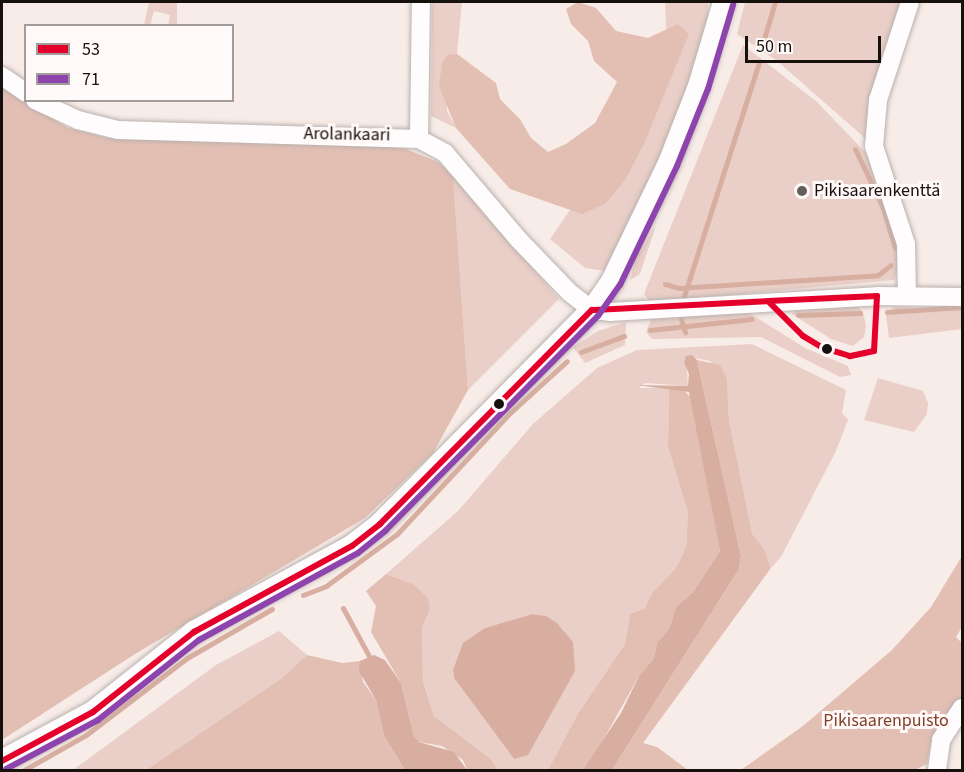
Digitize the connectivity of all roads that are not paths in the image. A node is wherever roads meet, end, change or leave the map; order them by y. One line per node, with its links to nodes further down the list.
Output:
1 (421, 2): 7 (street)
2 (724, 2): 10 (street)
3 (910, 2): 8 (street)
4 (2, 76): 5 (street)
5 (24, 92)
6 (39, 102): 7 (street, Arolankaari)
7 (419, 139): 10 (street, Arolankaari)
8 (907, 296): 9 (street); 10 (street)
9 (963, 297)
10 (592, 310): 12 (street)
11 (963, 708): 13 (street)
12 (2, 761)
13 (937, 771)

